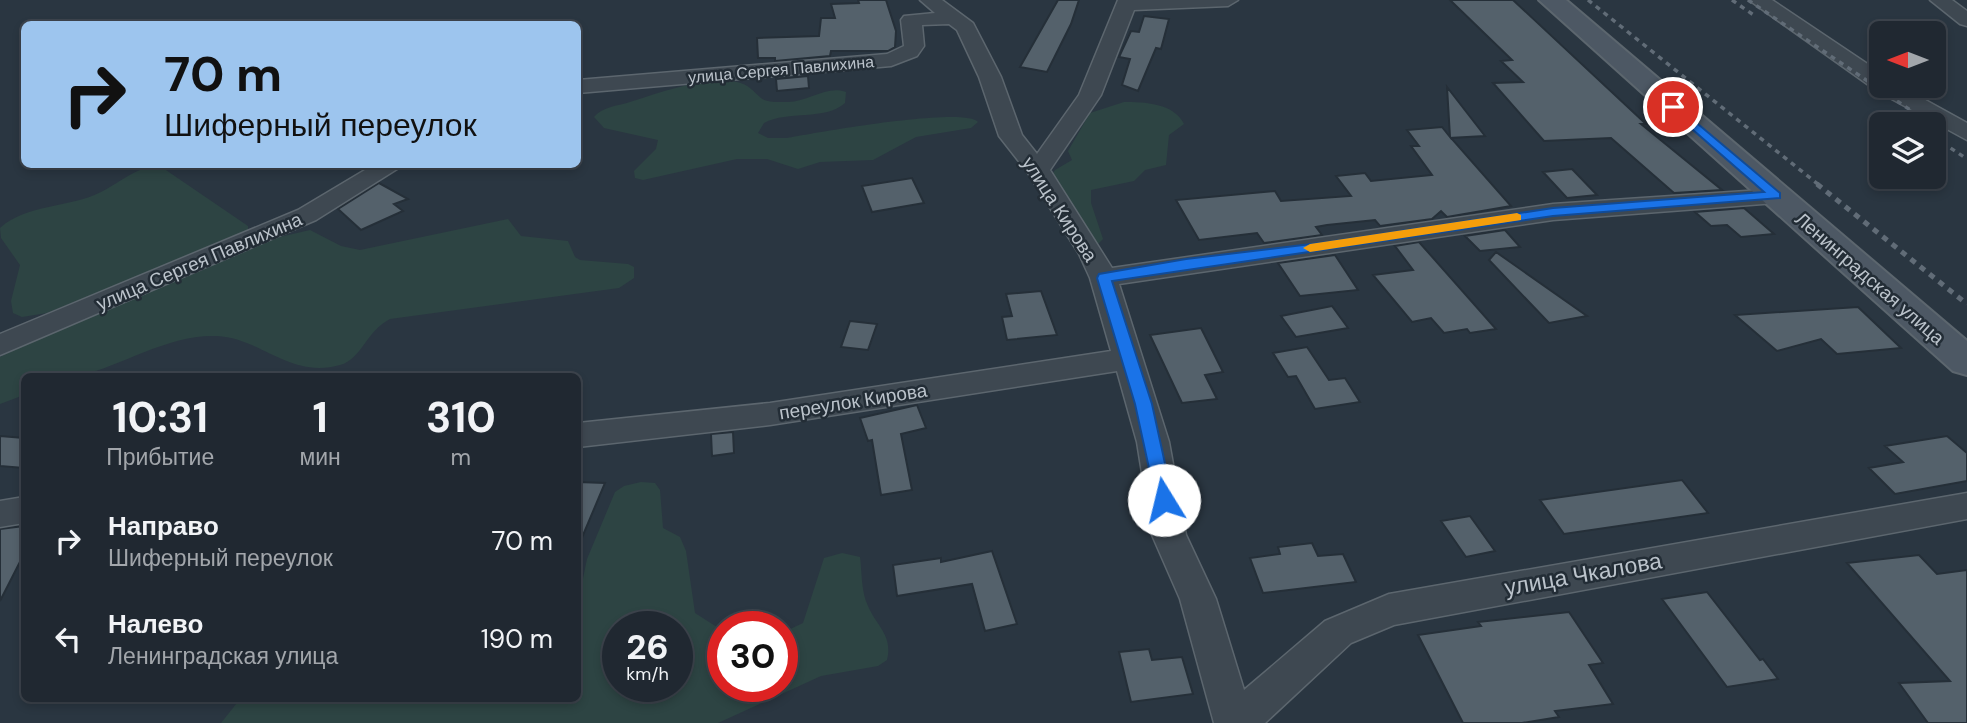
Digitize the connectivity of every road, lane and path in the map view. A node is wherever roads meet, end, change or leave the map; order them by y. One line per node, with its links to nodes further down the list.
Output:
1 (1228, 0): 5 (street)
2 (1550, 0): 14 (main road, Ленинградская улица)
3 (1759, 0): 8 (street)
4 (1940, 0): 7 (street)
5 (1127, 2): 13 (street)
6 (925, 9): 9 (street, улица Сергея Павлихина); 13 (street, улица Кирова)
7 (1967, 20)
8 (1869, 75)
9 (581, 87)
10 (1906, 98): 11 (street)
11 (1966, 132)
12 (386, 168): 16 (street, улица Сергея Павлихина)
13 (1038, 170): 15 (street, улица Кирова)
14 (1776, 196): 15 (street); 18 (main road, Ленинградская улица)
15 (1104, 278): 17 (street, улица Кирова)
16 (0, 345)
17 (1128, 359): 19 (street, переулок Кирова); 23 (street, улица Кирова)
18 (1967, 362)
19 (581, 435)
20 (1967, 506): 23 (street, улица Чкалова)
21 (21, 510): 22 (street)
22 (0, 514)
23 (1235, 723)

